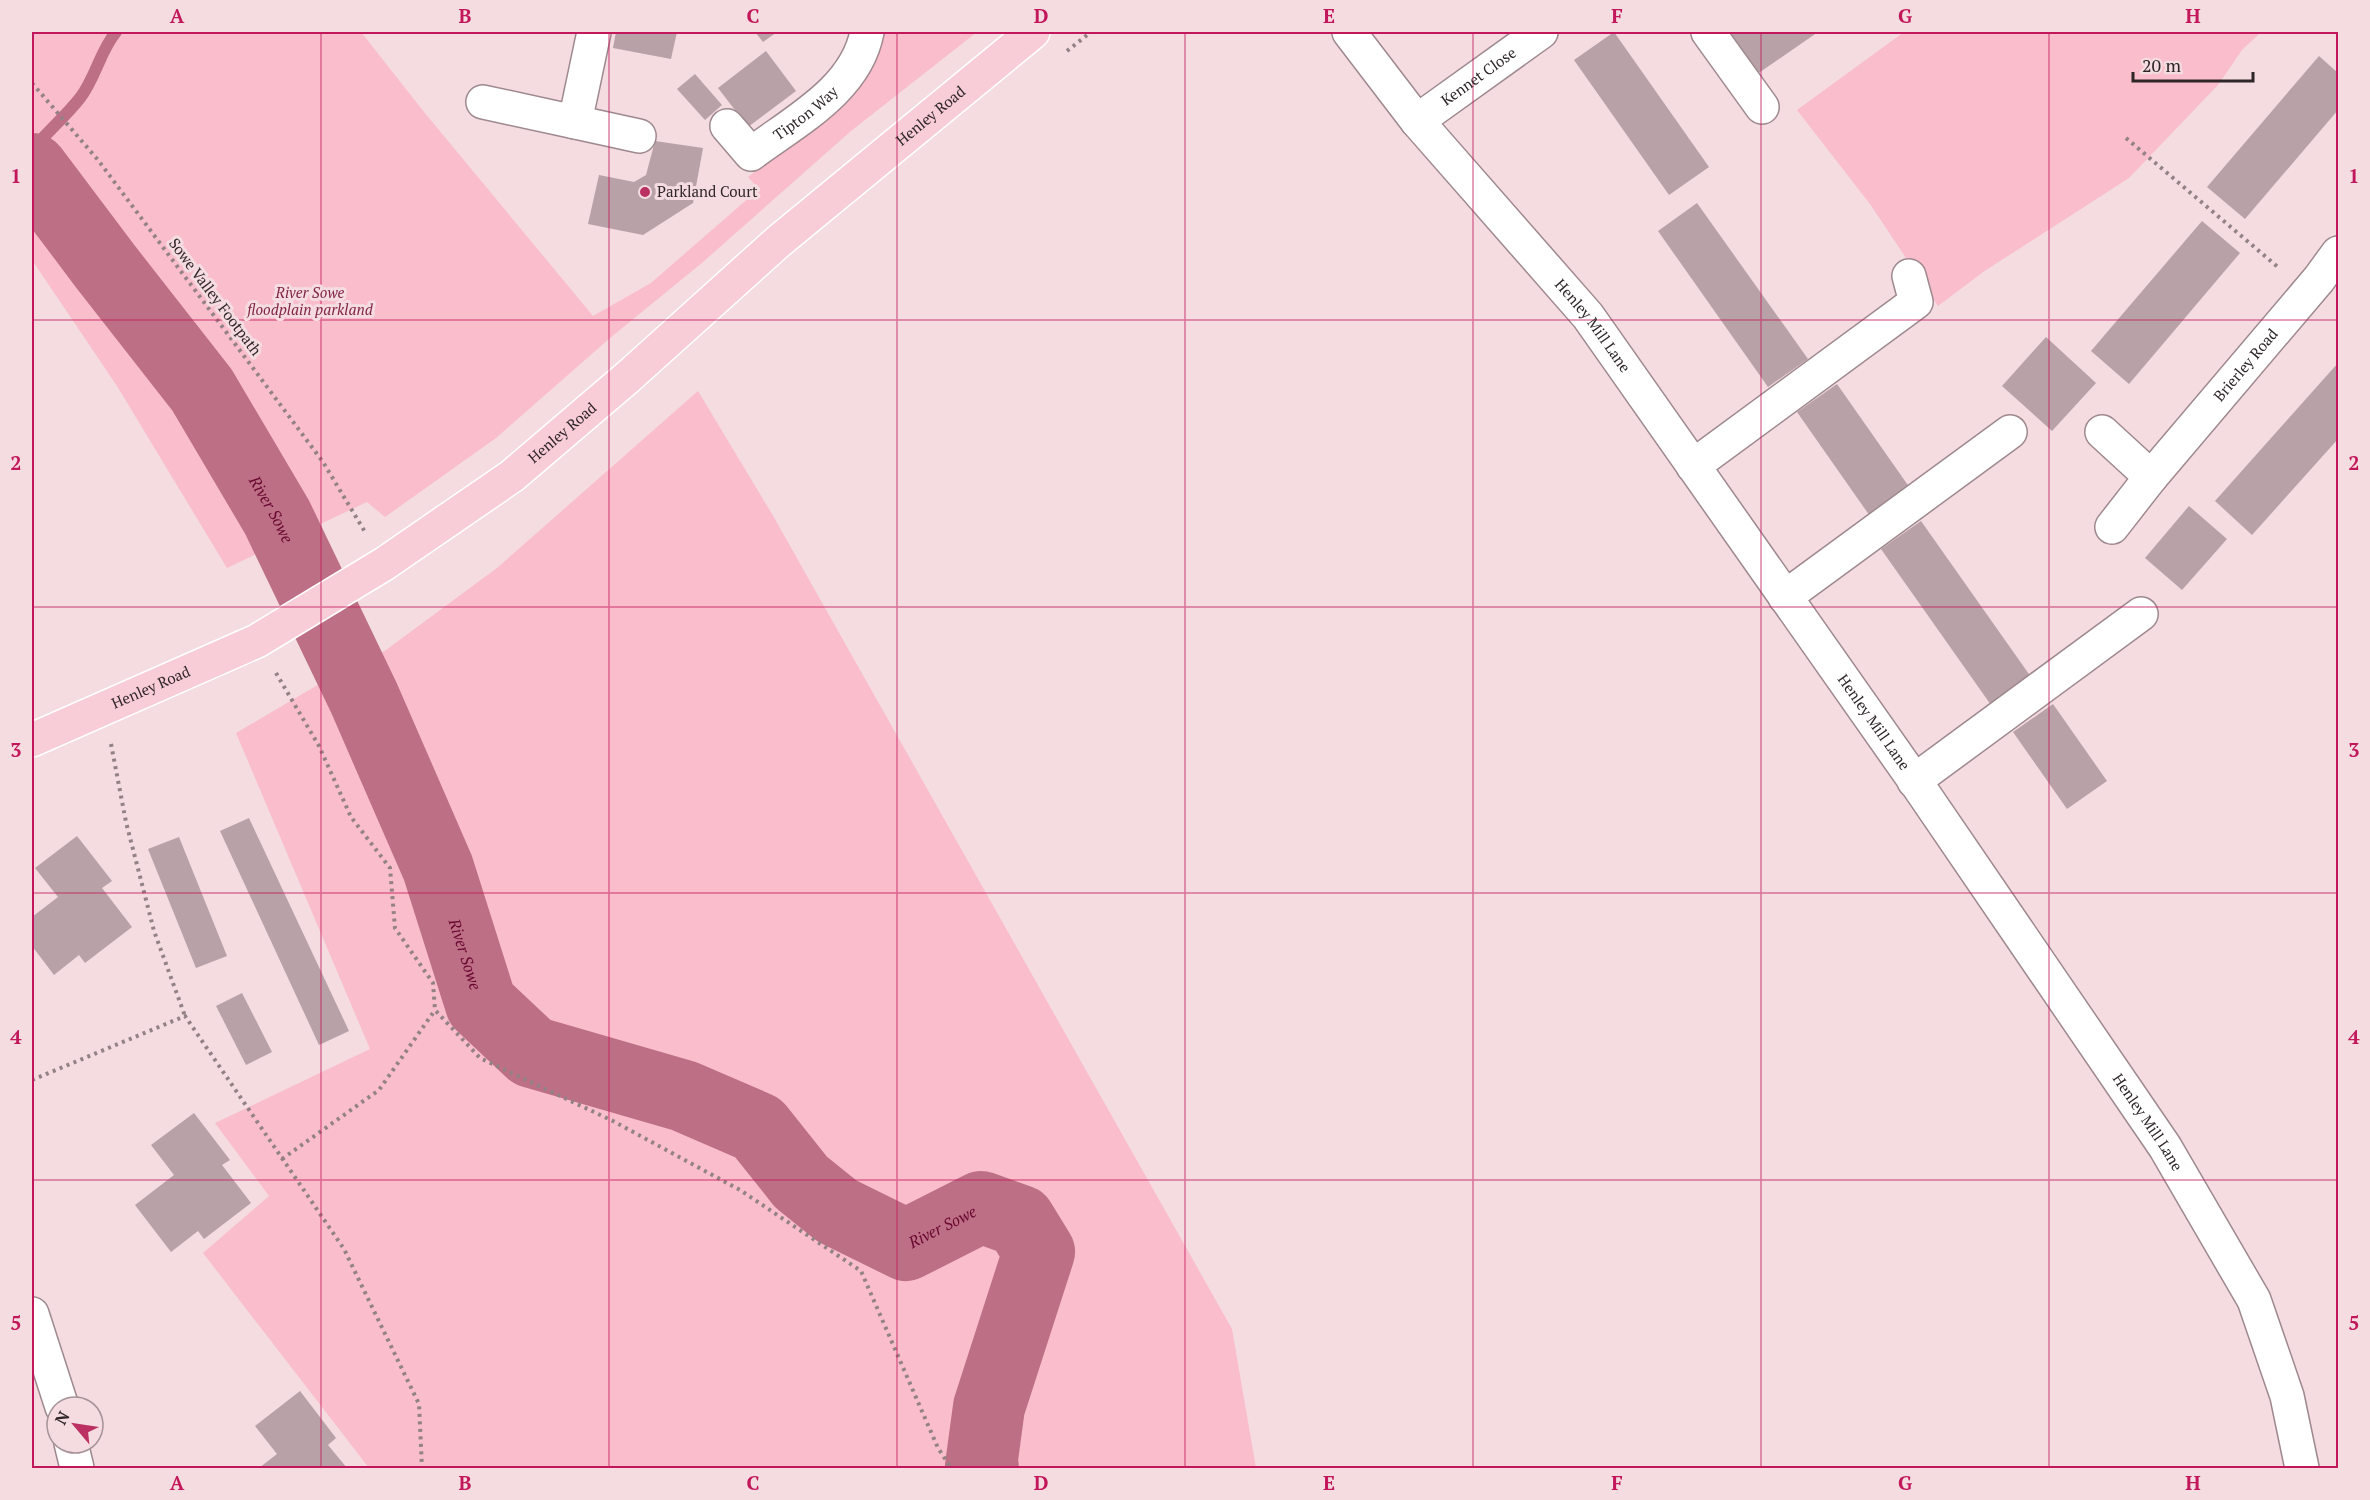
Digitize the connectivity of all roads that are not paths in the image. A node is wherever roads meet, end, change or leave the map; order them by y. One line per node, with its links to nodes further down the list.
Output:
1 (594, 32): 9 (street)
2 (867, 32): 11 (street, Tipton Way)
3 (1033, 32): 22 (main road, Henley Road)
4 (1349, 32): 10 (street, Henley Mill Lane)
5 (1541, 32): 10 (street, Kennet Close)
6 (1708, 32): 8 (street)
7 (483, 102): 9 (street)
8 (1762, 108)
9 (575, 122): 12 (street)
10 (1417, 122): 17 (street, Henley Mill Lane)
11 (727, 126)
12 (639, 136)
13 (2338, 253): 18 (street, Brierley Road)
14 (1909, 276): 17 (street)
15 (2010, 432): 20 (street)
16 (2102, 432): 18 (street)
17 (1693, 466): 20 (street, Henley Mill Lane)
18 (2151, 477): 19 (street, Brierley Road)
19 (2112, 527)
20 (1785, 597): 23 (street, Henley Mill Lane)
21 (2141, 614): 23 (street)
22 (32, 740)
23 (1914, 781): 26 (street, Henley Mill Lane)
24 (32, 1314): 25 (street)
25 (58, 1395)
26 (2302, 1468)

